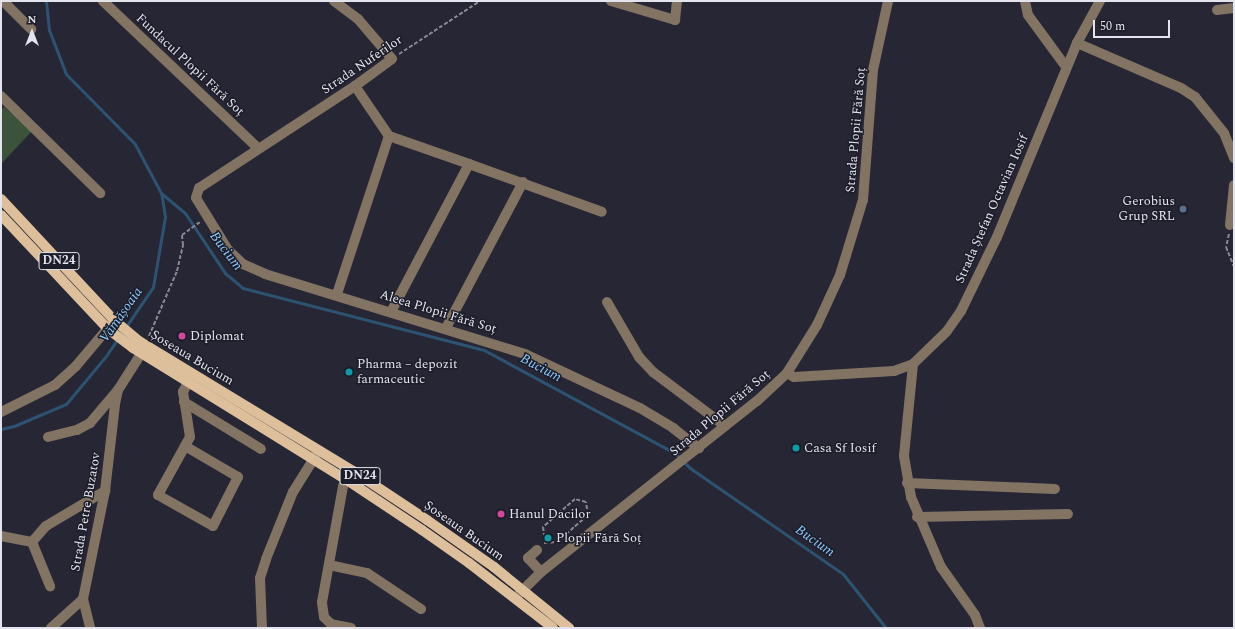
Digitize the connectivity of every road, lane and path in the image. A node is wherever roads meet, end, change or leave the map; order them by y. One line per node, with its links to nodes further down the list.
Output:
1 (3, 1): 12 (street)
2 (103, 1): 20 (street, Fundacul Plopii Fără Soț)
3 (334, 1): 14 (street)
4 (480, 1): 14 (path, Strada Nuferilor)
5 (611, 1): 6 (street)
6 (677, 1)
7 (888, 1): 40 (street, Strada Plopii Fără Soț)
8 (1025, 1): 15 (street)
9 (1100, 1): 13 (street, Strada Ștefan Octavian Iosif)
10 (1234, 8): 11 (street)
11 (1217, 10)
12 (31, 29)
13 (1077, 43): 15 (street, Strada Ștefan Octavian Iosif); 19 (street)
14 (392, 59): 16 (street, Strada Nuferilor)
15 (1066, 67): 39 (street, Strada Ștefan Octavian Iosif)
16 (355, 86): 18 (street); 20 (street, Strada Nuferilor)
17 (1, 96): 26 (street)
18 (389, 136): 22 (street); 33 (street)
19 (1232, 142): 21 (street)
20 (258, 148): 25 (street, Strada Nuferilor)
21 (1234, 158)
22 (469, 164): 23 (street); 35 (street)
23 (523, 182): 28 (street); 37 (street)
24 (1234, 185): 31 (street)
25 (199, 188): 33 (street, Aleea Plopii Fără Soț)
26 (100, 193)
27 (1, 199): 36 (main road, Șoseaua Bucium / DN24)
28 (602, 212)
29 (1, 215): 36 (main road, Șoseaua Bucium / DN24)
30 (201, 220): 38 (path)
31 (1230, 225): 32 (path)
32 (1234, 267)
33 (337, 294): 35 (street, Aleea Plopii Fără Soț)
34 (607, 302): 45 (street)
35 (391, 312): 37 (street, Aleea Plopii Fără Soț)
36 (112, 326): 38 (main road, Șoseaua Bucium / DN24); 44 (street)
37 (446, 328): 48 (street, Aleea Plopii Fără Soț)
38 (140, 347): 41 (main road, Șoseaua Bucium / DN24); 42 (street, Strada Petre Buzatov); 50 (main road, Șoseaua Bucium / DN24)
39 (913, 364): 40 (street, Strada Ștefan Octavian Iosif); 53 (street)
40 (787, 373): 45 (street, Strada Plopii Fără Soț)
41 (188, 382): 43 (street); 50 (main road, Șoseaua Bucium / DN24)
42 (118, 390): 46 (street); 55 (street, Strada Petre Buzatov)
43 (184, 402): 47 (street); 49 (street)
44 (1, 412)
45 (725, 426): 48 (street, Strada Plopii Fără Soț)
46 (48, 438)
47 (185, 446): 47 (street)
48 (699, 448): 63 (street, Strada Plopii Fără Soț)
49 (261, 449)
50 (316, 455): 51 (main road, Șoseaua Bucium / DN24); 52 (main road, Șoseaua Bucium / DN24); 71 (street)
51 (353, 471): 52 (street); 65 (main road, Șoseaua Bucium / DN24)
52 (347, 480): 62 (street); 66 (main road, Șoseaua Bucium / DN24)
53 (907, 483): 54 (street); 57 (street)
54 (1055, 489)
55 (105, 491): 59 (street); 67 (street, Strada Petre Buzatov)
56 (1068, 514): 57 (street)
57 (918, 517): 75 (street)
58 (1, 536): 59 (street)
59 (32, 542): 64 (street)
60 (545, 542): 60 (path)
61 (537, 550): 63 (street)
62 (329, 565): 68 (street); 72 (street)
63 (541, 572): 65 (street, Strada Plopii Fără Soț)
64 (50, 586)
65 (522, 590): 66 (street, Strada Plopii Fără Soț); 74 (main road, Șoseaua Bucium / DN24)
66 (515, 598): 73 (main road, Șoseaua Bucium / DN24)
67 (83, 599): 69 (street); 70 (street)
68 (421, 610)
69 (51, 628)
70 (90, 628)
71 (262, 628)
72 (351, 628)
73 (553, 628)
74 (569, 628)
75 (980, 628)

